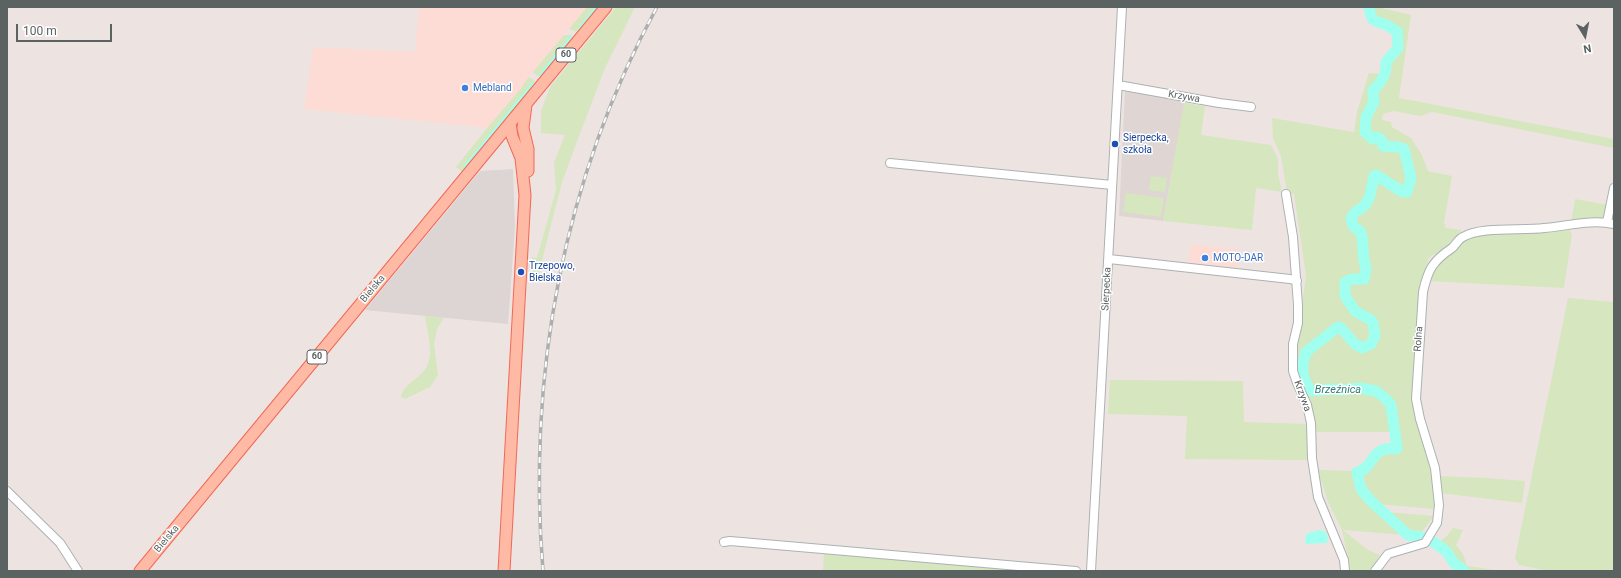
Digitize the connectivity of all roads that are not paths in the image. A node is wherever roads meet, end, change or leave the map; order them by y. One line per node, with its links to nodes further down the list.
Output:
1 (606, 7): 4 (main road, Bielska / 60)
2 (1122, 7): 3 (street, Sierpecka)
3 (1118, 85): 5 (street, Krzywa); 11 (street, Sierpecka)
4 (526, 103): 6 (main road, Bielska / 60); 7 (main road)
5 (1251, 107)
6 (511, 122): 7 (main road); 8 (main road, Bielska / 60); 9 (main road)
7 (523, 128): 14 (main road)
8 (494, 143): 9 (main road); 21 (main road, Bielska / 60)
9 (515, 144): 14 (main road)
10 (890, 163): 11 (street)
11 (1112, 185): 16 (street, Sierpecka)
12 (1614, 188): 15 (street)
13 (1286, 194): 17 (street, Krzywa)
14 (525, 195): 22 (main road)
15 (1611, 223): 26 (street, Rolna)
16 (1108, 258): 17 (street); 24 (street, Sierpecka)
17 (1297, 281): 25 (street, Krzywa)
18 (7, 491): 20 (street)
19 (724, 542): 23 (street)
20 (78, 571)
21 (140, 571)
22 (504, 571)
23 (1076, 571)
24 (1091, 571)
25 (1346, 571)
26 (1375, 571)

